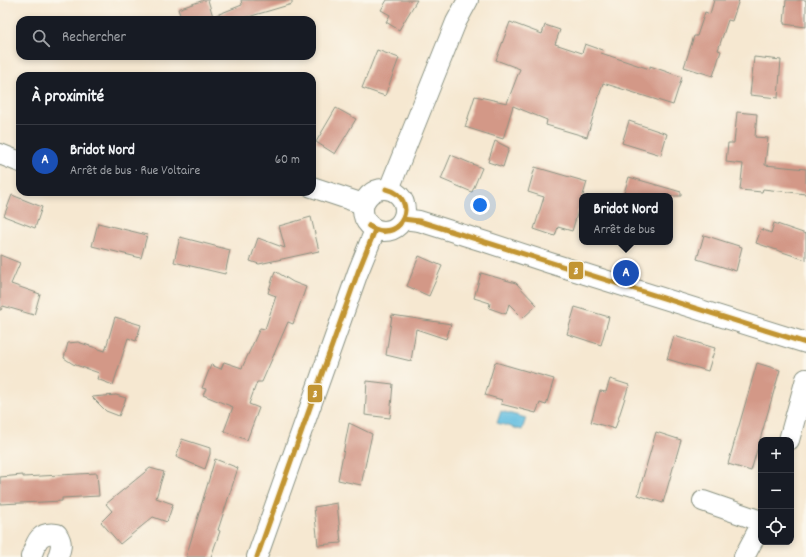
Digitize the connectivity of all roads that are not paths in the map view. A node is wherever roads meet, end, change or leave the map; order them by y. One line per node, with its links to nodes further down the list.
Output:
1 (468, 0): 5 (street)
2 (0, 154): 3 (street)
3 (16, 160)
4 (316, 188): 6 (street)
5 (389, 189): 6 (street); 7 (street)
6 (363, 204): 8 (street)
7 (403, 219): 8 (street); 9 (street)
8 (375, 230): 17 (street)
9 (806, 342)
10 (806, 379): 11 (street)
11 (790, 437)
12 (703, 501): 13 (street)
13 (758, 520)
14 (758, 530): 18 (street)
15 (31, 557): 16 (street)
16 (58, 557)
17 (256, 557)
18 (744, 557)

